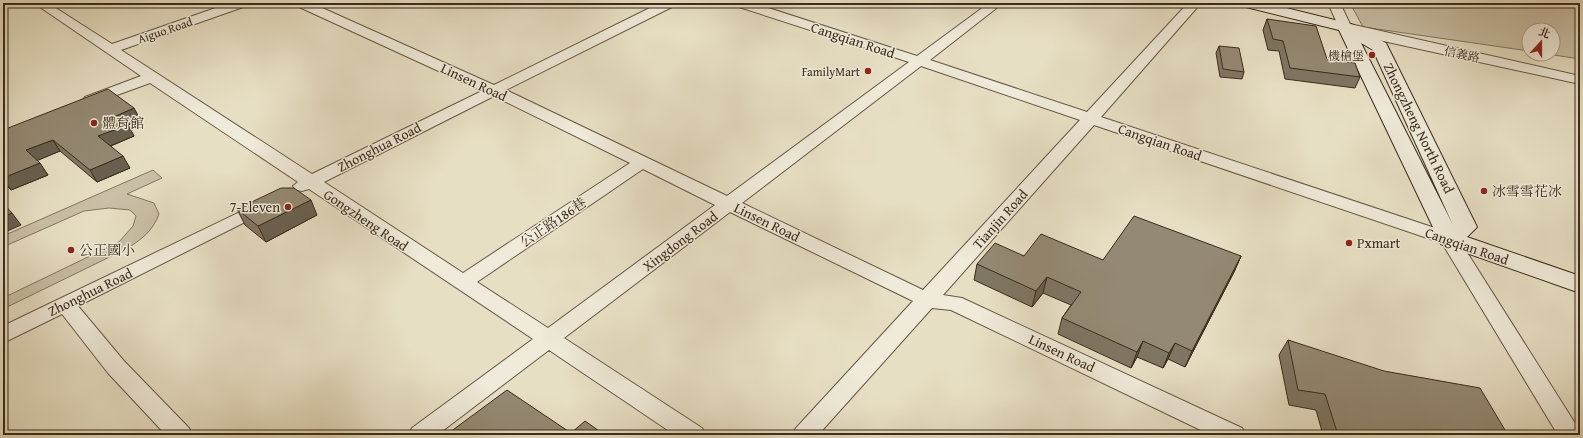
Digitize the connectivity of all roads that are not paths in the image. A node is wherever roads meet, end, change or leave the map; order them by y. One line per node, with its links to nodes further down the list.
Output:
1 (40, 3): 11 (street, Gongzheng Road)
2 (242, 3): 11 (street, Aiguo Road)
3 (301, 3): 15 (street, Linsen Road)
4 (670, 3): 15 (street, Zhonghua Road)
5 (740, 3): 12 (street, Cangqian Road)
6 (997, 3): 12 (street, Xingdong Road)
7 (1195, 3): 17 (street, Tianjin Road)
8 (1247, 3): 10 (main road)
9 (1334, 3): 10 (street, Zhongzheng North Road)
10 (1345, 27): 14 (street, 信義路); 21 (main road, Zhongzheng North Road)
11 (112, 49): 13 (street, Gongzheng Road)
12 (919, 61): 17 (street, Cangqian Road); 20 (street, Xingdong Road)
13 (152, 78): 16 (street); 19 (street, Gongzheng Road)
14 (1580, 80)
15 (495, 91): 18 (street, Linsen Road); 19 (street, Zhonghua Road)
16 (78, 105)
17 (1090, 119): 21 (street, Cangqian Road); 24 (street, Tianjin Road)
18 (642, 162): 20 (street, Linsen Road); 22 (street, 公正路186巷)
19 (310, 182): 22 (street, Gongzheng Road); 25 (street, Zhonghua Road)
20 (729, 204): 24 (street, Linsen Road); 27 (street, Xingdong Road)
21 (1449, 239): 23 (main road, Cangqian Road); 33 (street, Zhongzheng North Road)
22 (463, 282): 27 (street, Gongzheng Road)
23 (1580, 285)
24 (927, 300): 31 (street, Tianjin Road); 32 (street, Linsen Road)
25 (65, 304): 26 (street, Zhonghua Road); 28 (street)
26 (3, 335)
27 (548, 339): 29 (street, Xingdong Road); 30 (street, Gongzheng Road)
28 (181, 435)
29 (420, 435)
30 (694, 435)
31 (804, 435)
32 (1234, 435)
33 (1570, 435)

